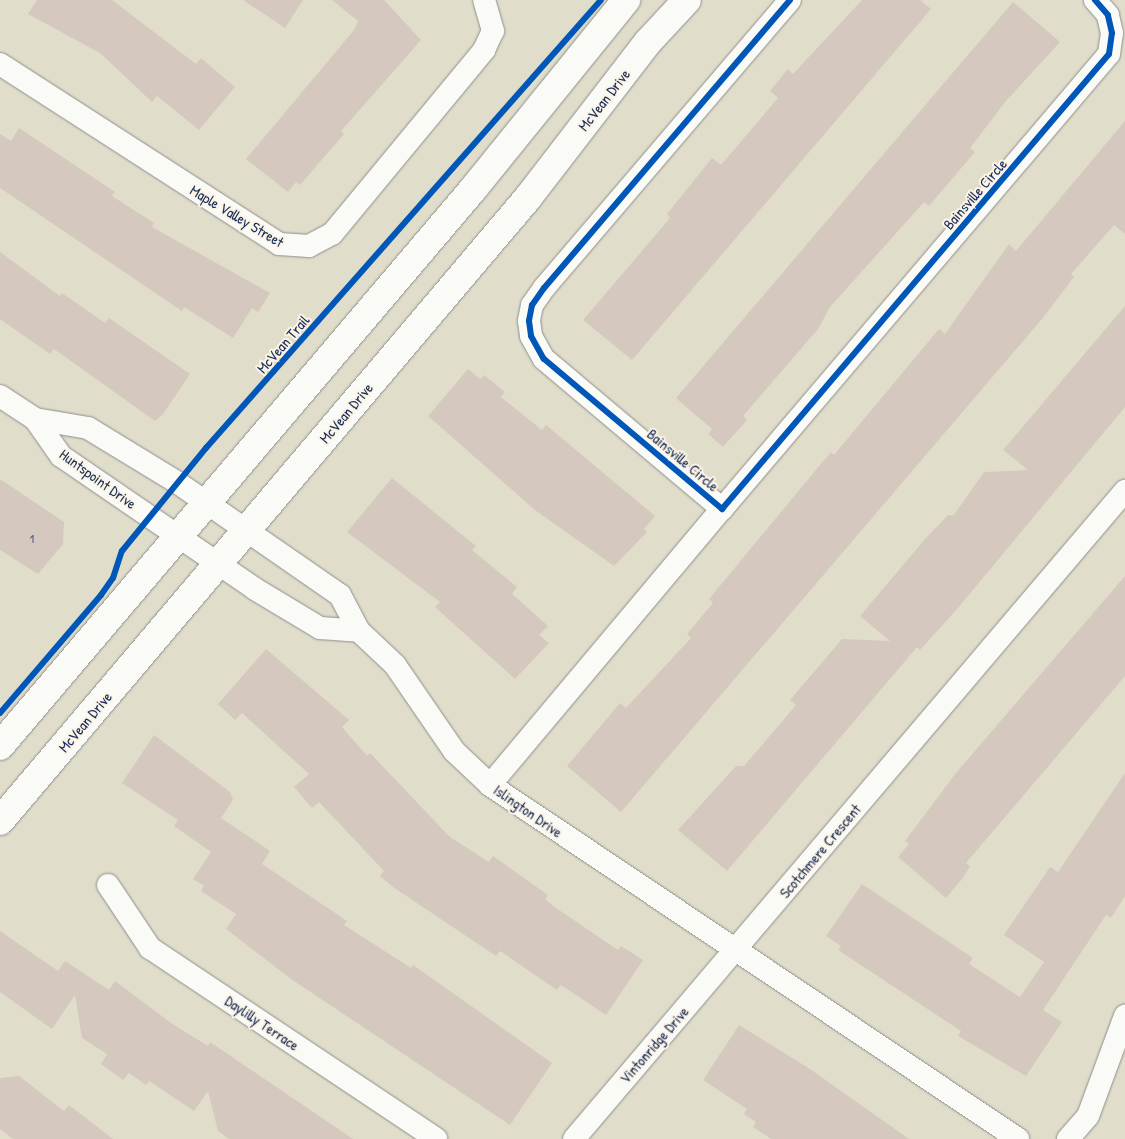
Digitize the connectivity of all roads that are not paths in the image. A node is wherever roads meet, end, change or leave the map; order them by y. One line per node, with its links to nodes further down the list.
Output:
1 (484, 0): 6 (street, Maple Valley Street)
2 (626, 0): 10 (main road)
3 (687, 0): 12 (main road, McVean Drive)
4 (790, 0): 11 (street, Bainsville Circle)
5 (1094, 0): 11 (street, Bainsville Circle)
6 (0, 64)
7 (0, 396): 8 (street, Huntspoint Drive)
8 (36, 419): 10 (street, Huntspoint Drive); 13 (street, Huntspoint Drive)
9 (1125, 491): 20 (street, Scotchmere Crescent)
10 (207, 503): 12 (street, Huntspoint Drive); 13 (main road)
11 (722, 509): 17 (street, Bainsville Circle)
12 (247, 531): 14 (main road, McVean Drive); 15 (street, Islington Drive)
13 (179, 536): 14 (street, Huntspoint Drive); 16 (main road)
14 (219, 564): 15 (street); 18 (main road, McVean Drive)
15 (359, 631): 17 (street, Islington Drive)
16 (0, 746)
17 (490, 785): 20 (street, Islington Drive)
18 (0, 821)
19 (108, 885): 22 (street, Daylilly Terrace)
20 (734, 952): 23 (street, Vintonridge Drive); 24 (street)
21 (1125, 1016): 25 (street)
22 (436, 1139)
23 (574, 1139)
24 (1018, 1139)
25 (1068, 1139)

